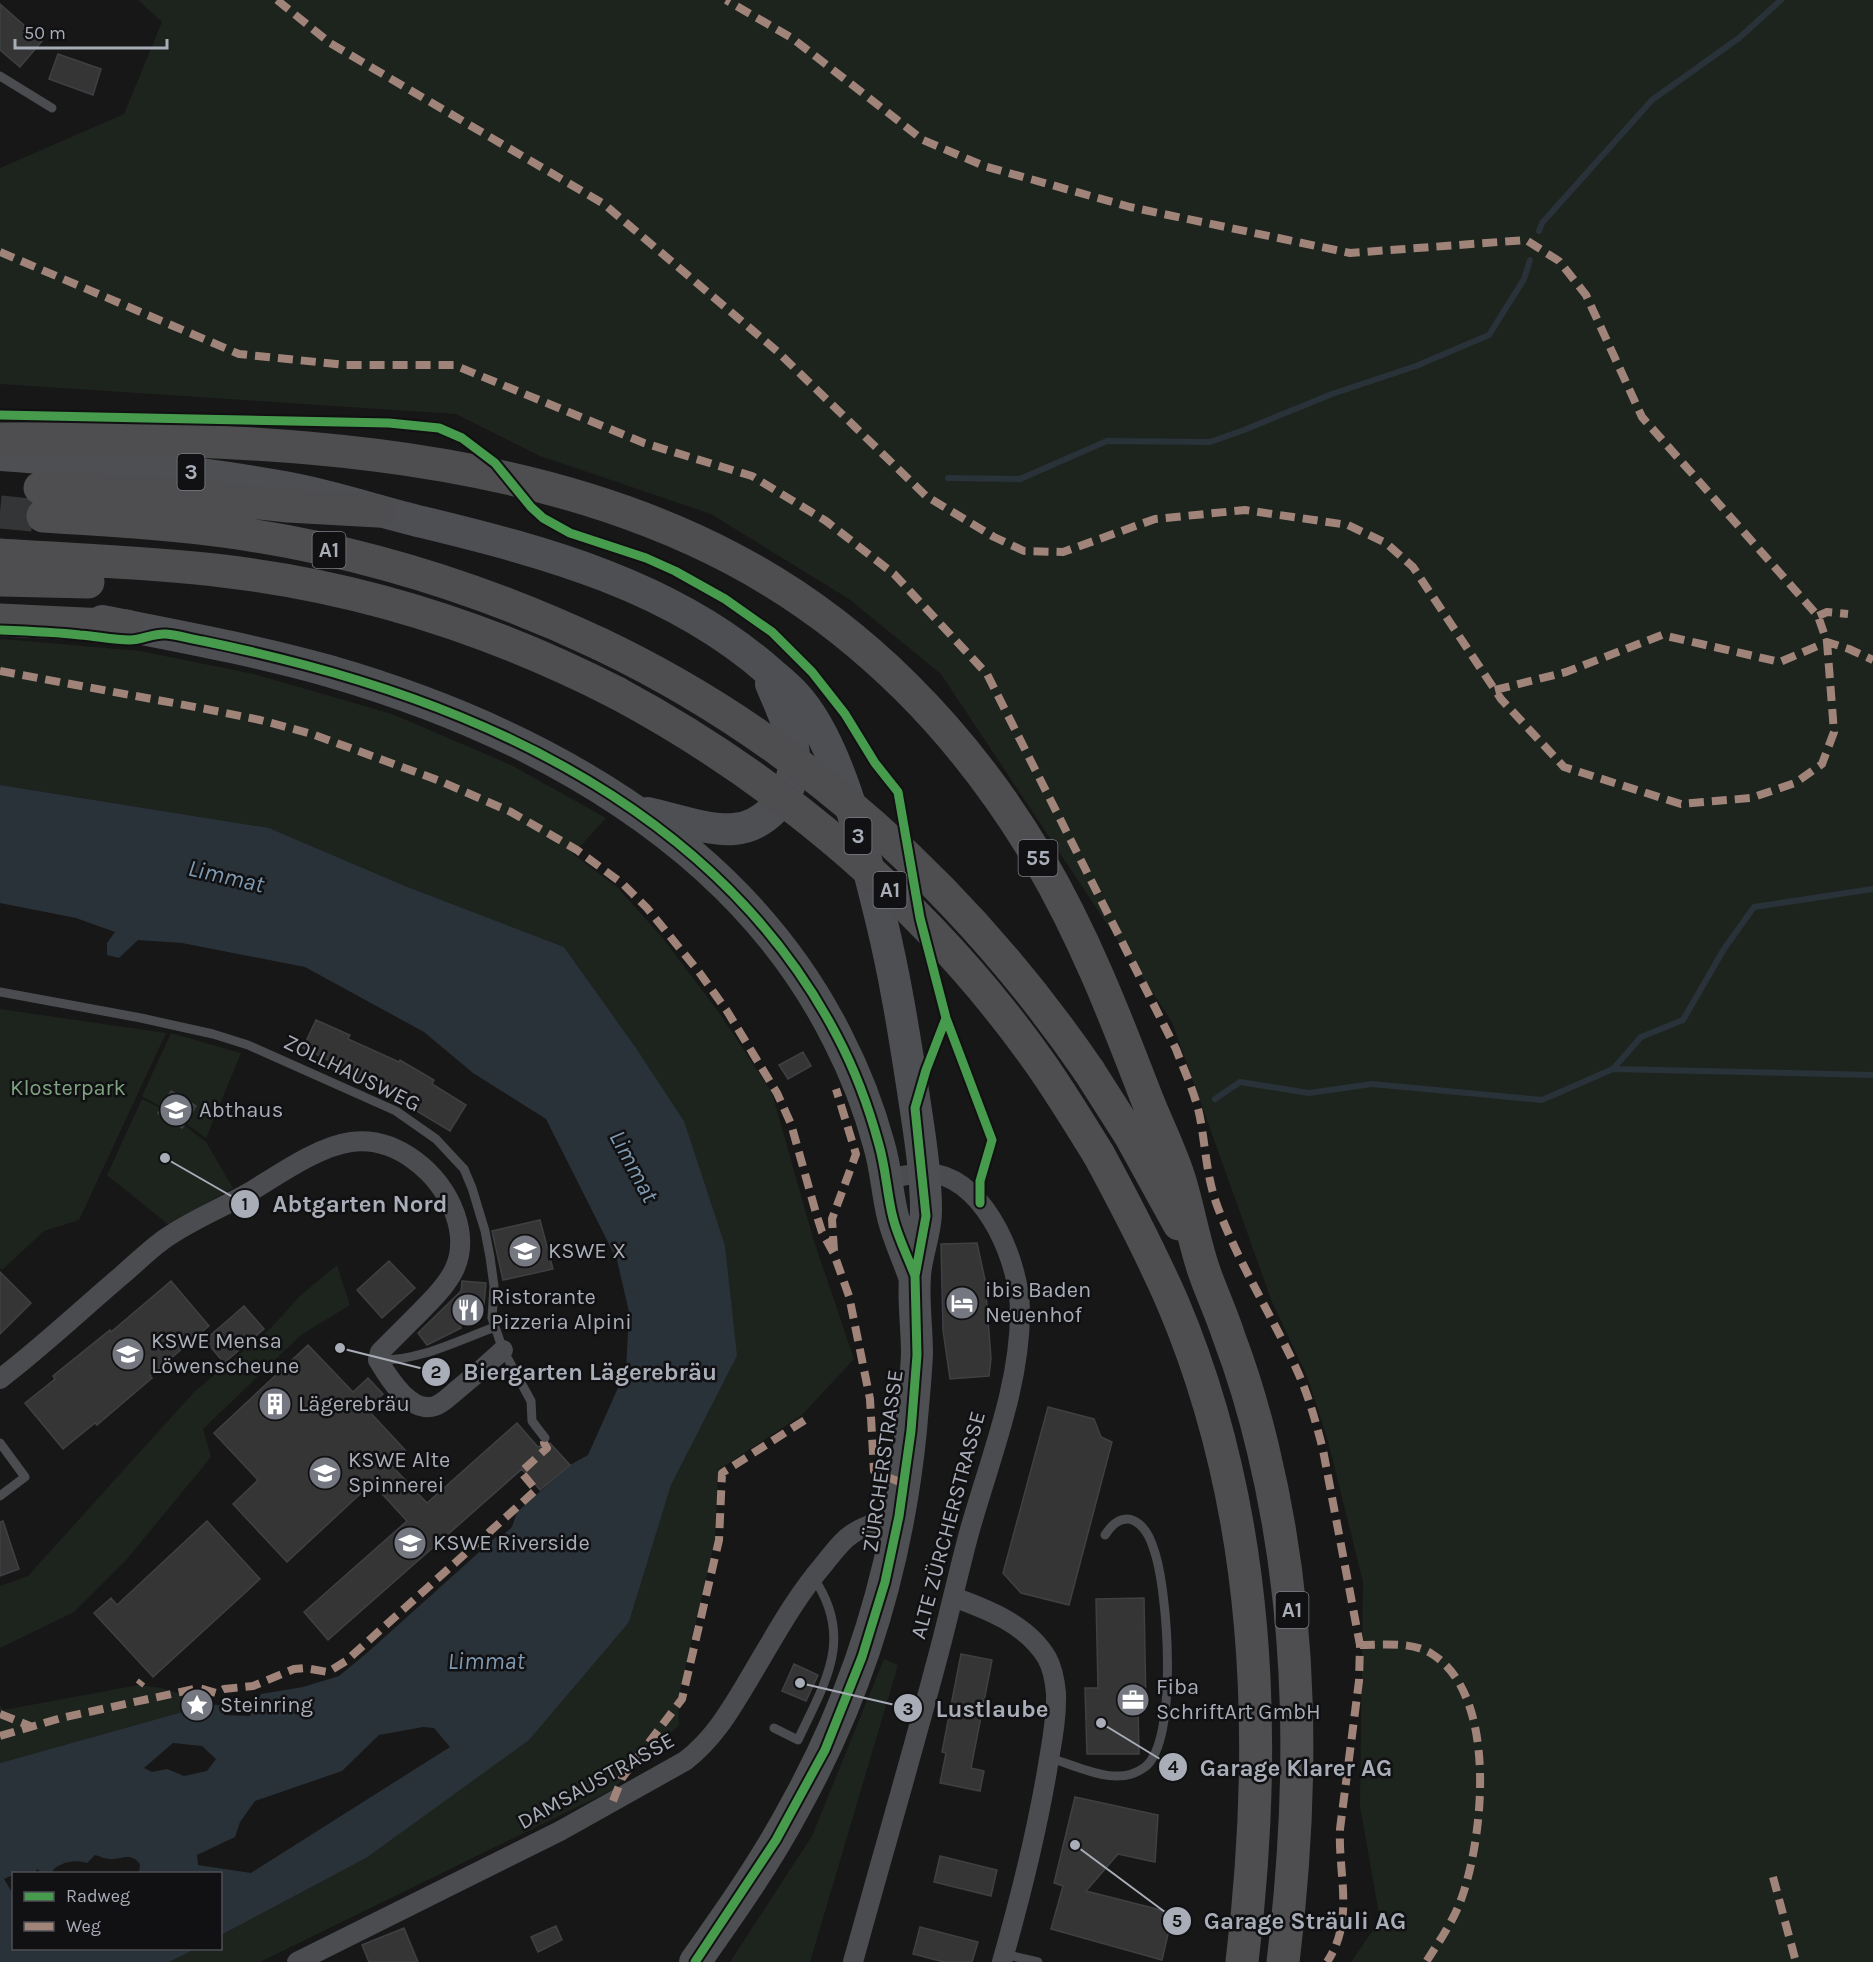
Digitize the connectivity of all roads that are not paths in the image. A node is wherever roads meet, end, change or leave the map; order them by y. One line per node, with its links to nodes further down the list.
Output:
1 (0, 76): 2 (lane)
2 (52, 108)
3 (0, 439): 17 (highway, 55)
4 (0, 455): 5 (main road, 3)
5 (378, 511): 12 (main road, 3); 17 (highway, A1, bridge)
6 (0, 555): 8 (highway, A1)
7 (0, 580): 8 (highway)
8 (333, 589): 37 (highway, A1, bridge)
9 (0, 606): 11 (main road, 3)
10 (0, 620): 11 (highway)
11 (127, 626): 13 (main road, 3)
12 (764, 667): 13 (main road); 15 (main road, 3)
13 (635, 810): 16 (main road, 3)
14 (0, 992): 19 (lane, ZOLLHAUSWEG)
15 (923, 1174): 16 (street, ALTE ZÜRCHERSTRASSE); 18 (main road, 3); 29 (street, ALTE ZÜRCHERSTRASSE)
16 (886, 1178): 18 (main road, 3)
17 (1204, 1270): 38 (highway, A1)
18 (915, 1276): 26 (main road, ZÜRCHERSTRASSE / 3)
19 (495, 1327): 20 (lane, ZOLLHAUSWEG); 21 (lane)
20 (503, 1350): 21 (street); 23 (lane, ZOLLHAUSWEG)
21 (378, 1360): 22 (street)
22 (0, 1379)
23 (545, 1438)
24 (0, 1443): 25 (lane)
25 (0, 1496)
26 (899, 1516): 28 (street, DAMSAUSTRASSE); 34 (main road, ZÜRCHERSTRASSE / 3)
27 (1106, 1535): 31 (lane)
28 (813, 1577): 30 (lane); 33 (street, DAMSAUSTRASSE)
29 (953, 1597): 31 (street); 35 (street, ALTE ZÜRCHERSTRASSE)
30 (774, 1728)
31 (1049, 1758): 32 (street)
32 (1003, 1958): 36 (lane)
33 (297, 1962)
34 (695, 1962)
35 (853, 1962)
36 (1038, 1962)
37 (1242, 1962)
38 (1284, 1962)

